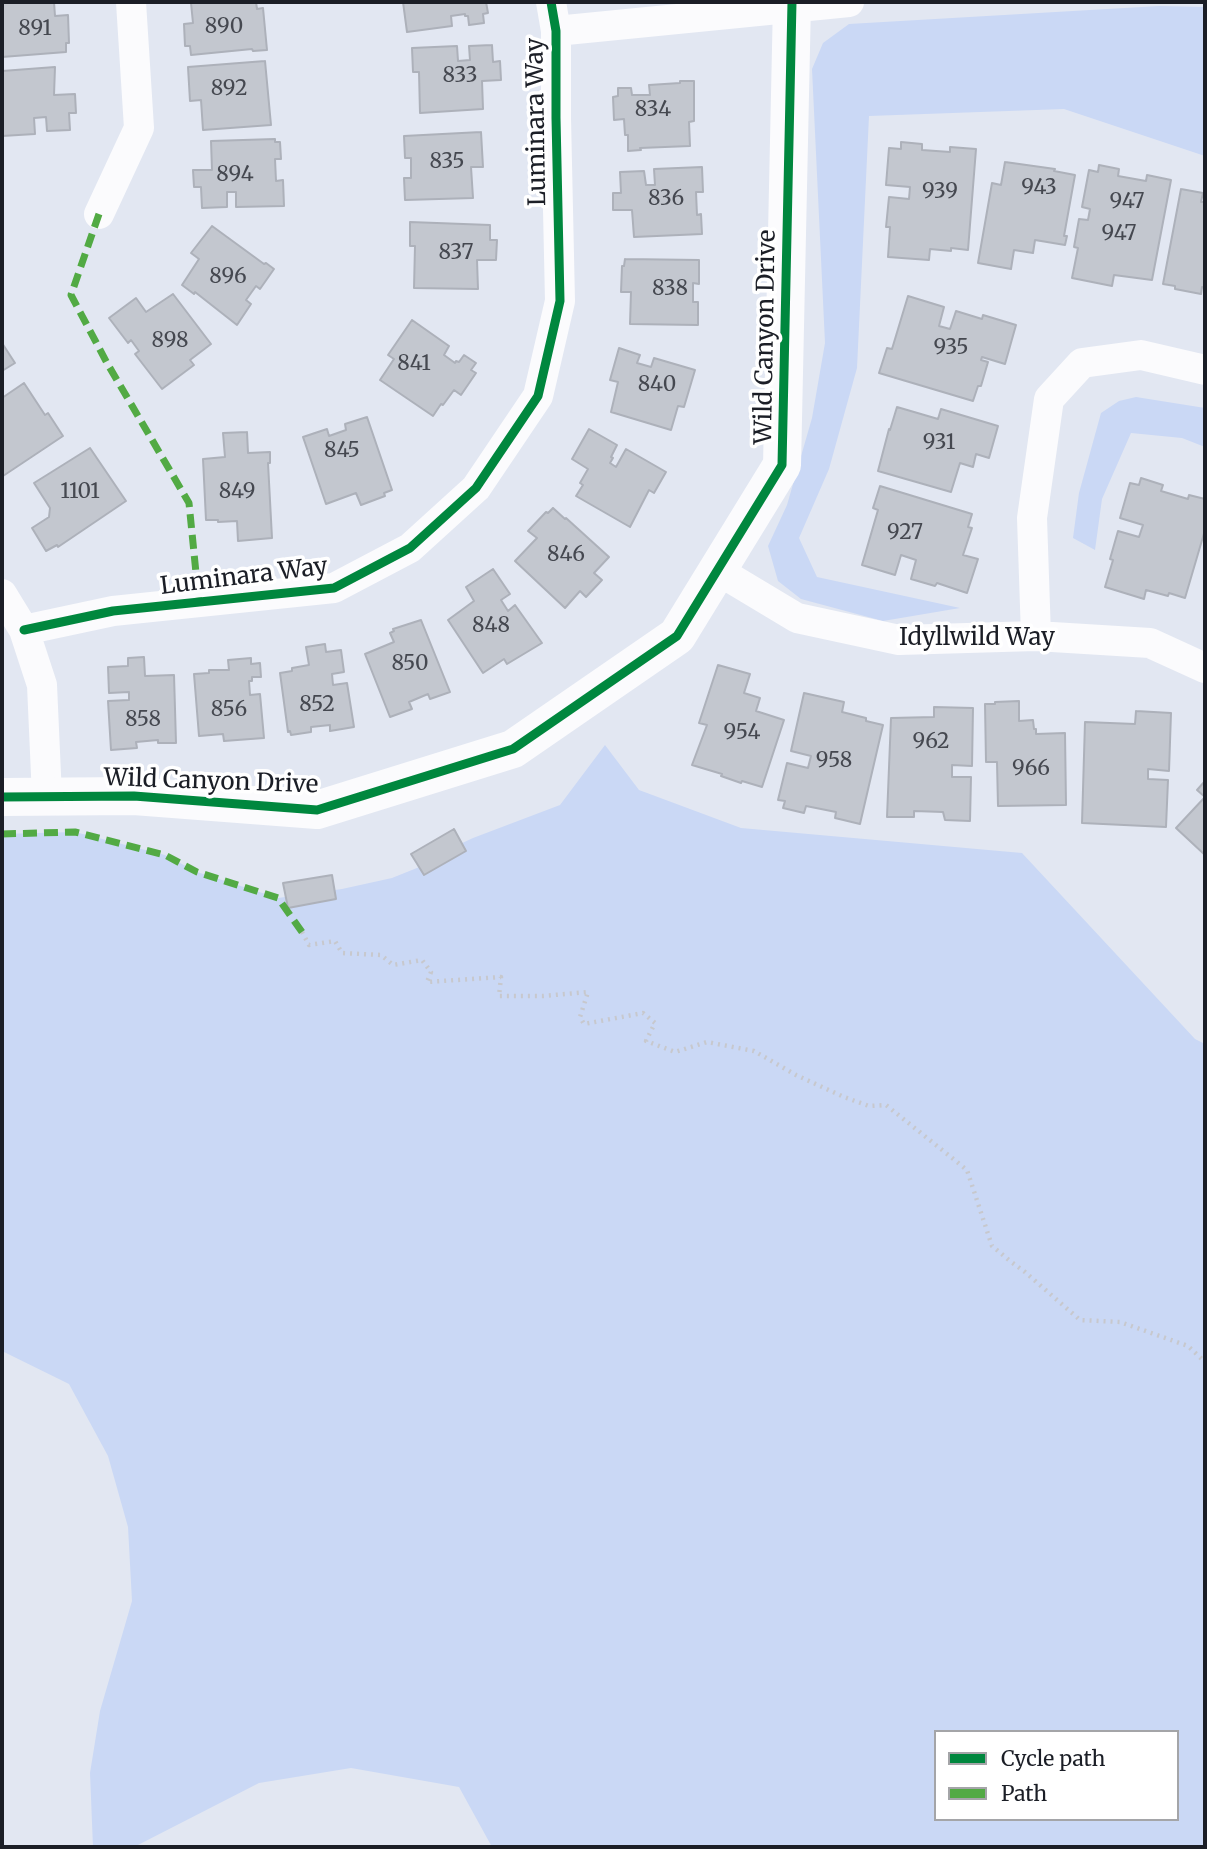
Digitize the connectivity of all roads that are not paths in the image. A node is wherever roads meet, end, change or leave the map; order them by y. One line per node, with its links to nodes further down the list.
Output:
1 (131, 2): 6 (street)
2 (551, 2): 5 (street, Luminara Way)
3 (849, 2): 4 (street)
4 (792, 4): 5 (street); 8 (street, Wild Canyon Drive)
5 (556, 31): 10 (street, Luminara Way)
6 (99, 214)
7 (1205, 370): 11 (street)
8 (717, 570): 11 (street, Idyllwild Way); 14 (street, Wild Canyon Drive)
9 (2, 594): 10 (street)
10 (24, 630): 14 (street)
11 (1036, 636): 12 (street, Idyllwild Way)
12 (1205, 668)
13 (2, 797): 14 (street, Wild Canyon Drive)
14 (47, 797)

